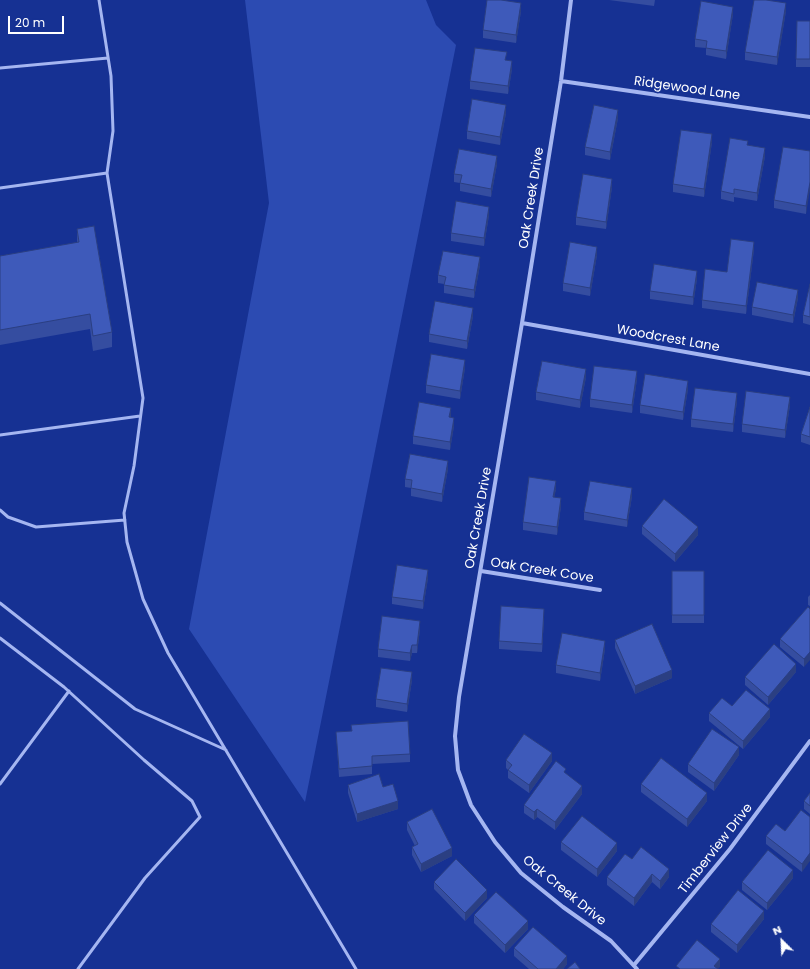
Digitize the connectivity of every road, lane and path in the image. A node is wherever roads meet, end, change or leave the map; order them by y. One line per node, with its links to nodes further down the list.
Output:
1 (99, 0): 3 (lane)
2 (572, 0): 5 (street, Oak Creek Drive)
3 (108, 58): 4 (lane); 7 (lane)
4 (0, 68)
5 (561, 81): 6 (street, Ridgewood Lane); 9 (street, Oak Creek Drive)
6 (810, 117)
7 (107, 173): 8 (lane); 11 (lane)
8 (0, 188)
9 (522, 323): 10 (street, Woodcrest Lane); 15 (street, Oak Creek Drive)
10 (810, 374)
11 (140, 416): 12 (lane); 14 (lane)
12 (0, 435)
13 (0, 510): 14 (lane)
14 (125, 520): 21 (lane)
15 (481, 571): 16 (street, Oak Creek Cove); 23 (street, Oak Creek Drive)
16 (600, 590)
17 (0, 603): 21 (lane)
18 (0, 638): 19 (lane)
19 (69, 692): 22 (lane); 24 (lane)
20 (810, 741): 23 (street, Timberview Drive)
21 (226, 750): 25 (lane)
22 (0, 784)
23 (636, 967)
24 (78, 969)
25 (356, 969)

